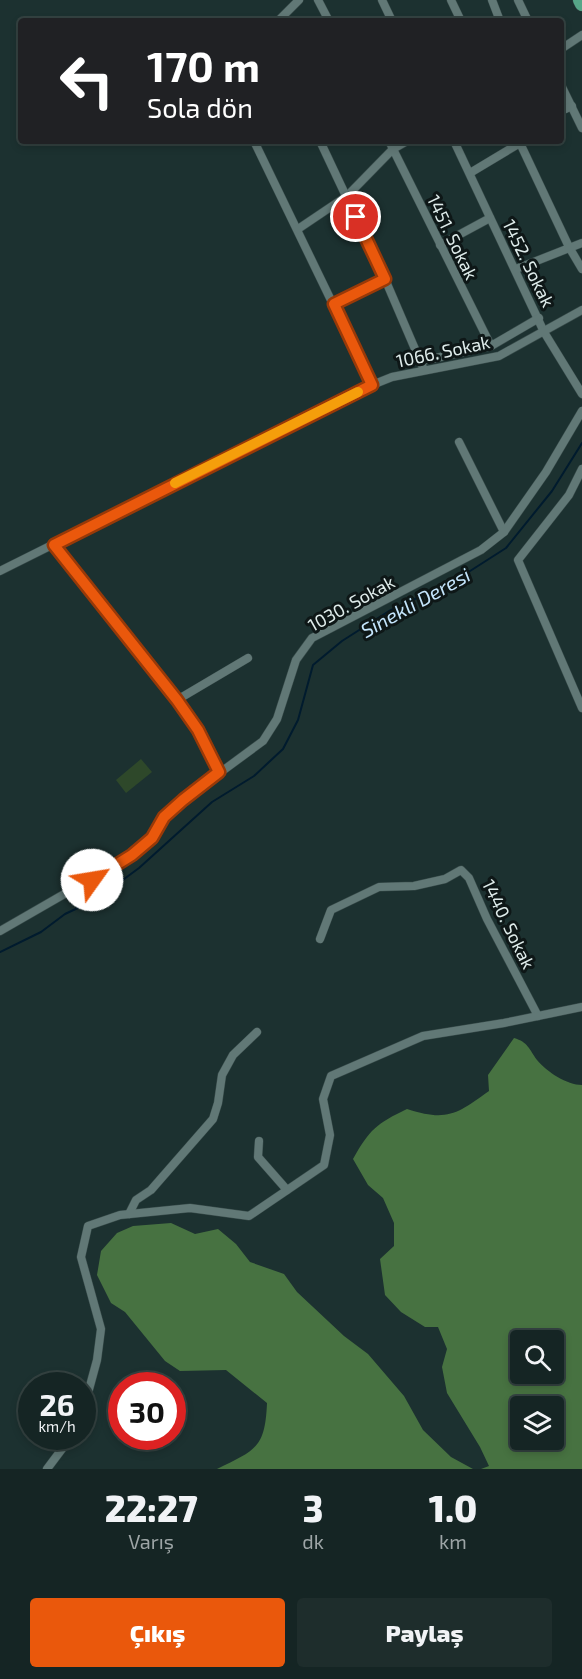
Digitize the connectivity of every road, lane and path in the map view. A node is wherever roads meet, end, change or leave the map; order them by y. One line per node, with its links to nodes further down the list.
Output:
1 (299, 0): 7 (street)
2 (318, 0): 8 (street)
3 (382, 0): 9 (street)
4 (451, 0): 10 (street)
5 (492, 0): 11 (street)
6 (518, 0): 12 (street)
7 (281, 18)
8 (327, 18)
9 (391, 18)
10 (460, 18)
11 (499, 18)
12 (527, 18)
13 (582, 35): 14 (street)
14 (564, 47)
15 (564, 91): 16 (street)
16 (572, 106): 17 (street); 18 (street)
17 (564, 110)
18 (580, 119): 19 (street)
19 (582, 128)
20 (256, 144): 31 (street)
21 (321, 144): 29 (street)
22 (390, 144): 27 (street, 1451. Sokak)
23 (402, 144): 27 (street)
24 (456, 144): 28 (street, 1452. Sokak)
25 (517, 144): 28 (street)
26 (521, 144): 34 (street)
27 (393, 149): 29 (street); 33 (street, 1451. Sokak)
28 (470, 173): 30 (street, 1452. Sokak)
29 (347, 196): 31 (street); 37 (street)
30 (490, 218): 33 (street); 35 (street, 1452. Sokak)
31 (298, 229): 38 (street)
32 (582, 243): 34 (street)
33 (440, 245): 42 (street, 1451. Sokak)
34 (569, 247): 35 (street); 36 (street)
35 (516, 268): 40 (street, 1452. Sokak)
36 (582, 269)
37 (385, 279): 38 (street); 43 (street)
38 (334, 304): 45 (street)
39 (582, 310): 41 (street, 1066. Sokak)
40 (538, 318): 41 (street, 1452. Sokak); 42 (street)
41 (544, 332): 44 (street, 1066. Sokak); 46 (street, 1452. Sokak)
42 (491, 346): 43 (street)
43 (422, 361): 44 (street)
44 (424, 370): 45 (street, 1066. Sokak)
45 (372, 385): 51 (street, 1066. Sokak)
46 (582, 394)
47 (582, 411): 50 (street, 1030. Sokak)
48 (459, 442): 50 (street)
49 (582, 469): 55 (street)
50 (504, 532): 56 (street, 1030. Sokak)
51 (54, 545): 52 (street, 1066. Sokak); 54 (street)
52 (0, 571)
53 (248, 658): 54 (street)
54 (177, 700): 56 (street)
55 (582, 708)
56 (219, 772): 57 (street, 1030. Sokak)
57 (0, 931)
58 (320, 939): 60 (street, 1440. Sokak)
59 (582, 1007): 60 (street)
60 (538, 1016): 63 (street)
61 (257, 1032): 64 (street)
62 (259, 1141): 63 (street)
63 (287, 1190): 64 (street)
64 (129, 1214): 65 (street)
65 (94, 1372)
66 (61, 1450): 67 (street)
67 (47, 1469)

